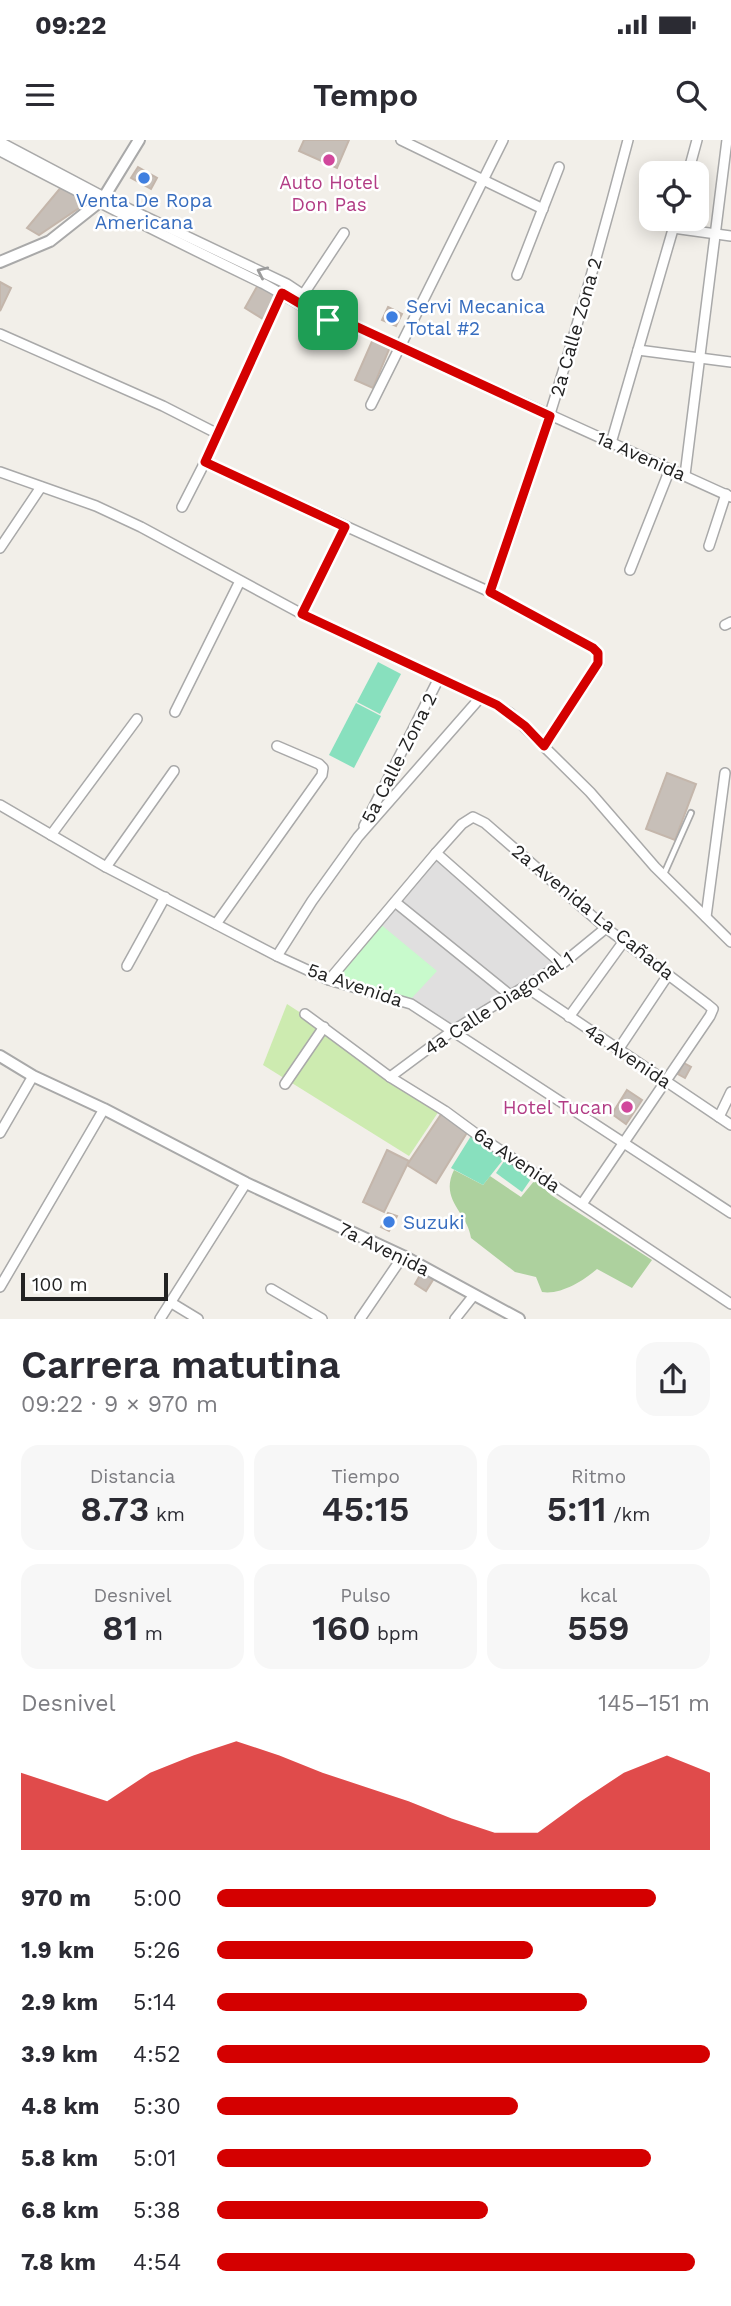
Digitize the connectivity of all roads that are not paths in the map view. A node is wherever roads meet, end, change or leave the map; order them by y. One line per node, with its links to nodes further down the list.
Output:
1 (139, 140): 13 (street)
2 (401, 140): 8 (street)
3 (503, 140): 12 (street)
4 (628, 140): 31 (street, 2a Calle Zona 2)
5 (697, 140): 10 (street)
6 (727, 140): 18 (street)
7 (0, 142): 13 (street)
8 (414, 142): 12 (street)
9 (0, 151): 13 (street)
10 (691, 161)
11 (559, 167): 14 (street)
12 (483, 179): 14 (street); 26 (street)
13 (101, 200): 20 (street); 22 (street, one-way to 13); 23 (street)
14 (543, 209): 21 (street)
15 (673, 231): 27 (street)
16 (704, 231): 18 (street)
17 (344, 233): 24 (street)
18 (715, 234): 19 (street); 28 (street)
19 (731, 236)
20 (0, 262)
21 (517, 275)
22 (287, 284): 23 (street); 24 (street)
23 (282, 293): 24 (street); 32 (street)
24 (301, 298): 26 (street, 1a Avenida)
25 (0, 334): 32 (street)
26 (399, 347): 30 (street); 31 (street, 1a Avenida)
27 (638, 350): 28 (street); 33 (street)
28 (699, 358): 29 (street); 37 (street)
29 (731, 362)
30 (371, 405)
31 (550, 416): 33 (street, 1a Avenida); 46 (street, 2a Calle Zona 2)
32 (218, 434): 34 (street)
33 (611, 443): 35 (street, 1a Avenida)
34 (205, 462): 40 (street); 41 (street)
35 (670, 469): 37 (street, 1a Avenida); 44 (street)
36 (0, 472): 38 (street)
37 (685, 475): 39 (street, 1a Avenida)
38 (41, 487): 43 (street); 45 (street)
39 (729, 496): 42 (street)
40 (183, 507)
41 (345, 527): 46 (street); 47 (street)
42 (709, 546)
43 (0, 548)
44 (630, 570)
45 (240, 580): 47 (street); 50 (street)
46 (490, 592): 53 (street)
47 (302, 614): 48 (street)
48 (439, 678): 49 (street); 59 (street, 5a Calle Zona 2)
49 (480, 698): 53 (street); 59 (street)
50 (175, 712)
51 (137, 719): 58 (street)
52 (277, 746): 66 (street)
53 (544, 746): 62 (street)
54 (174, 771): 61 (street)
55 (725, 773): 65 (street)
56 (0, 805): 58 (street, 5a Avenida)
57 (691, 813): 62 (lane)
58 (51, 835): 61 (street, 5a Avenida)
59 (359, 837): 70 (street)
60 (436, 853): 64 (street); 67 (street, 2a Avenida La Cañada); 71 (street)
61 (106, 867): 63 (street, 5a Avenida)
62 (664, 875): 65 (street)
63 (165, 897): 66 (street, 5a Avenida); 72 (street)
64 (395, 902): 74 (street); 76 (street)
65 (706, 917): 69 (street)
66 (216, 924): 70 (street, 5a Avenida)
67 (606, 928): 68 (street, 2a Avenida La Cañada); 71 (street, 4a Calle Diagonal 1)
68 (624, 941): 73 (street, 2a Avenida La Cañada); 78 (street)
69 (731, 942)
70 (277, 956): 74 (street, 5a Avenida)
71 (562, 964): 75 (street, 4a Calle Diagonal 1)
72 (127, 966)
73 (668, 975): 81 (street); 85 (street, 2a Avenida La Cañada)
74 (328, 980): 80 (street, 5a Avenida)
75 (526, 987): 76 (street, 4a Calle Diagonal 1); 78 (street, 4a Avenida)
76 (510, 995): 80 (street, 4a Calle Diagonal 1)
77 (305, 1014): 79 (street, 6a Avenida)
78 (569, 1017): 81 (street, 4a Avenida)
79 (324, 1027): 84 (street, 6a Avenida); 86 (street)
80 (452, 1031): 84 (street, 4a Calle Diagonal 1); 92 (street, 5a Avenida)
81 (618, 1050): 85 (street, 4a Avenida)
82 (0, 1056): 83 (street)
83 (33, 1076): 88 (street); 91 (street)
84 (390, 1077): 94 (street, 6a Avenida)
85 (665, 1081): 89 (street, 4a Avenida); 92 (street)
86 (285, 1084)
87 (731, 1092): 89 (street)
88 (104, 1109): 93 (street); 97 (street)
89 (719, 1117): 90 (street, 4a Avenida)
90 (731, 1125)
91 (0, 1133)
92 (624, 1141): 94 (street); 95 (street, 5a Avenida)
93 (247, 1183): 96 (street, 7a Avenida); 100 (street)
94 (582, 1204): 101 (street, 6a Avenida)
95 (731, 1213)
96 (403, 1256): 99 (street, 7a Avenida); 105 (street)
97 (0, 1287)
98 (271, 1289): 104 (street)
99 (474, 1295): 106 (street); 107 (street, 7a Avenida)
100 (170, 1302): 102 (street); 103 (street)
101 (731, 1304)
102 (160, 1319)
103 (198, 1319)
104 (322, 1319)
105 (360, 1319)
106 (455, 1319)
107 (519, 1319)

